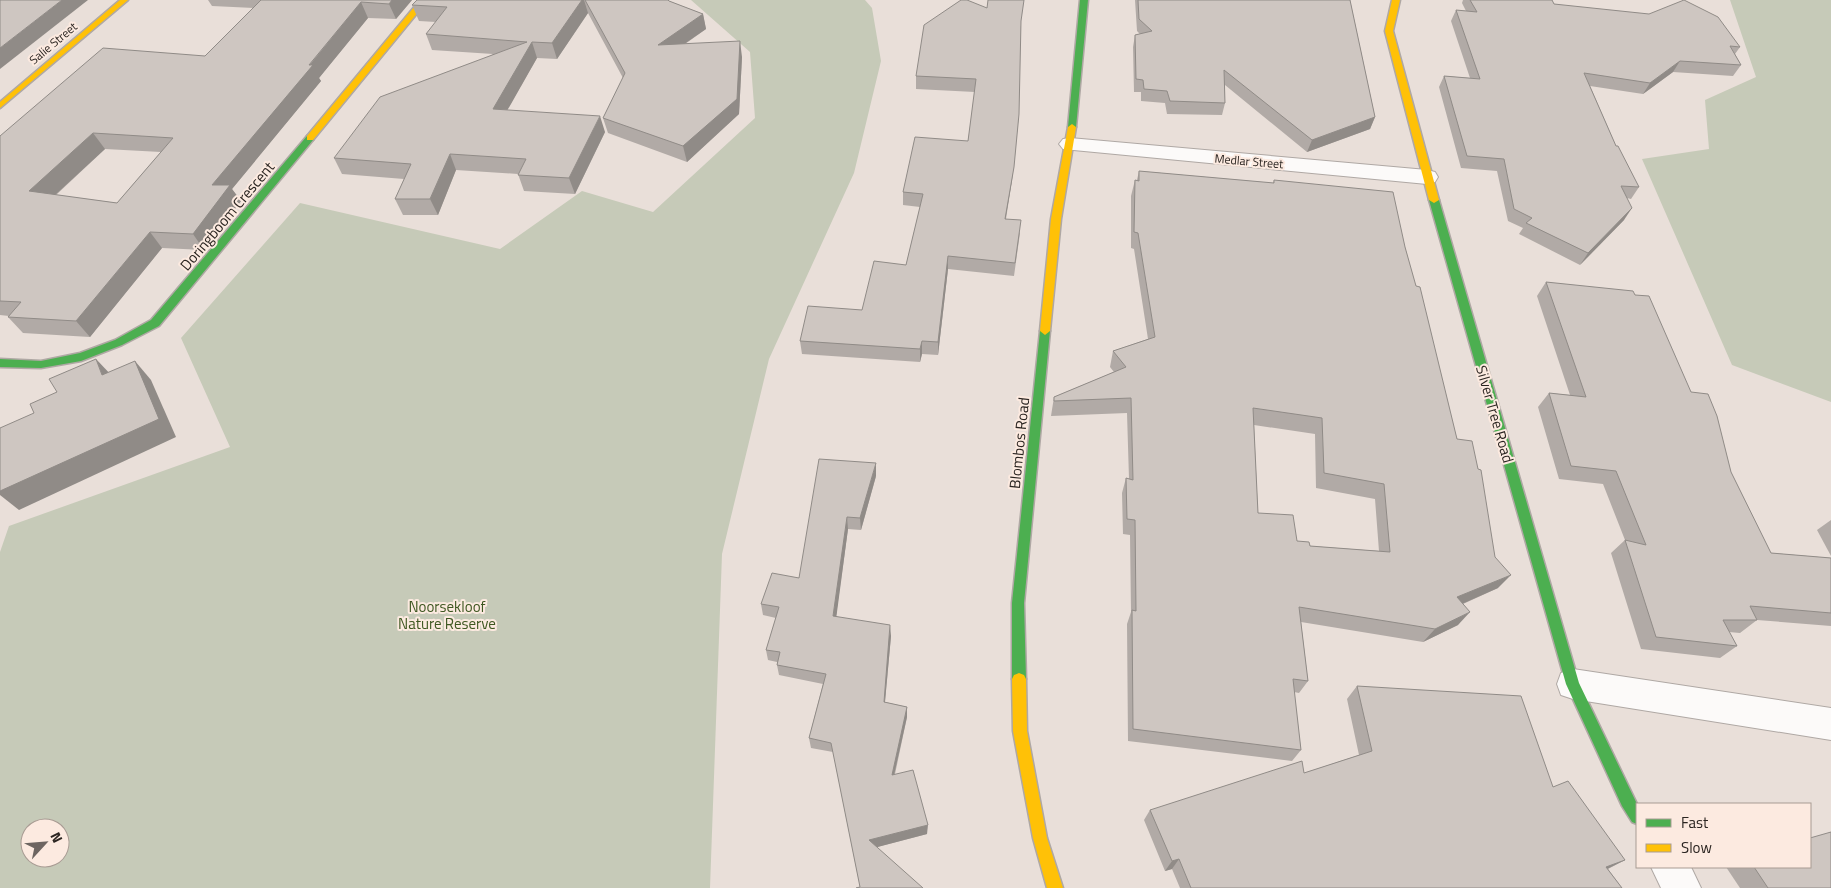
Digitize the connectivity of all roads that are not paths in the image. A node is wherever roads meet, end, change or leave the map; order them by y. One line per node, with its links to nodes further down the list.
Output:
1 (124, 0): 5 (street, Salie Street)
2 (424, 0): 8 (street, Doringboom Crescent)
3 (1084, 0): 6 (street, Blombos Road)
4 (1396, 0): 7 (street, Silver Tree Road)
5 (0, 106)
6 (1070, 144): 7 (street, Medlar Street); 13 (street, Blombos Road)
7 (1427, 177): 9 (street, Silver Tree Road)
8 (0, 363)
9 (1573, 684): 10 (street); 11 (street, Silver Tree Road)
10 (1831, 724)
11 (1636, 815)
12 (1670, 868): 14 (street)
13 (1056, 888)
14 (1683, 888)

